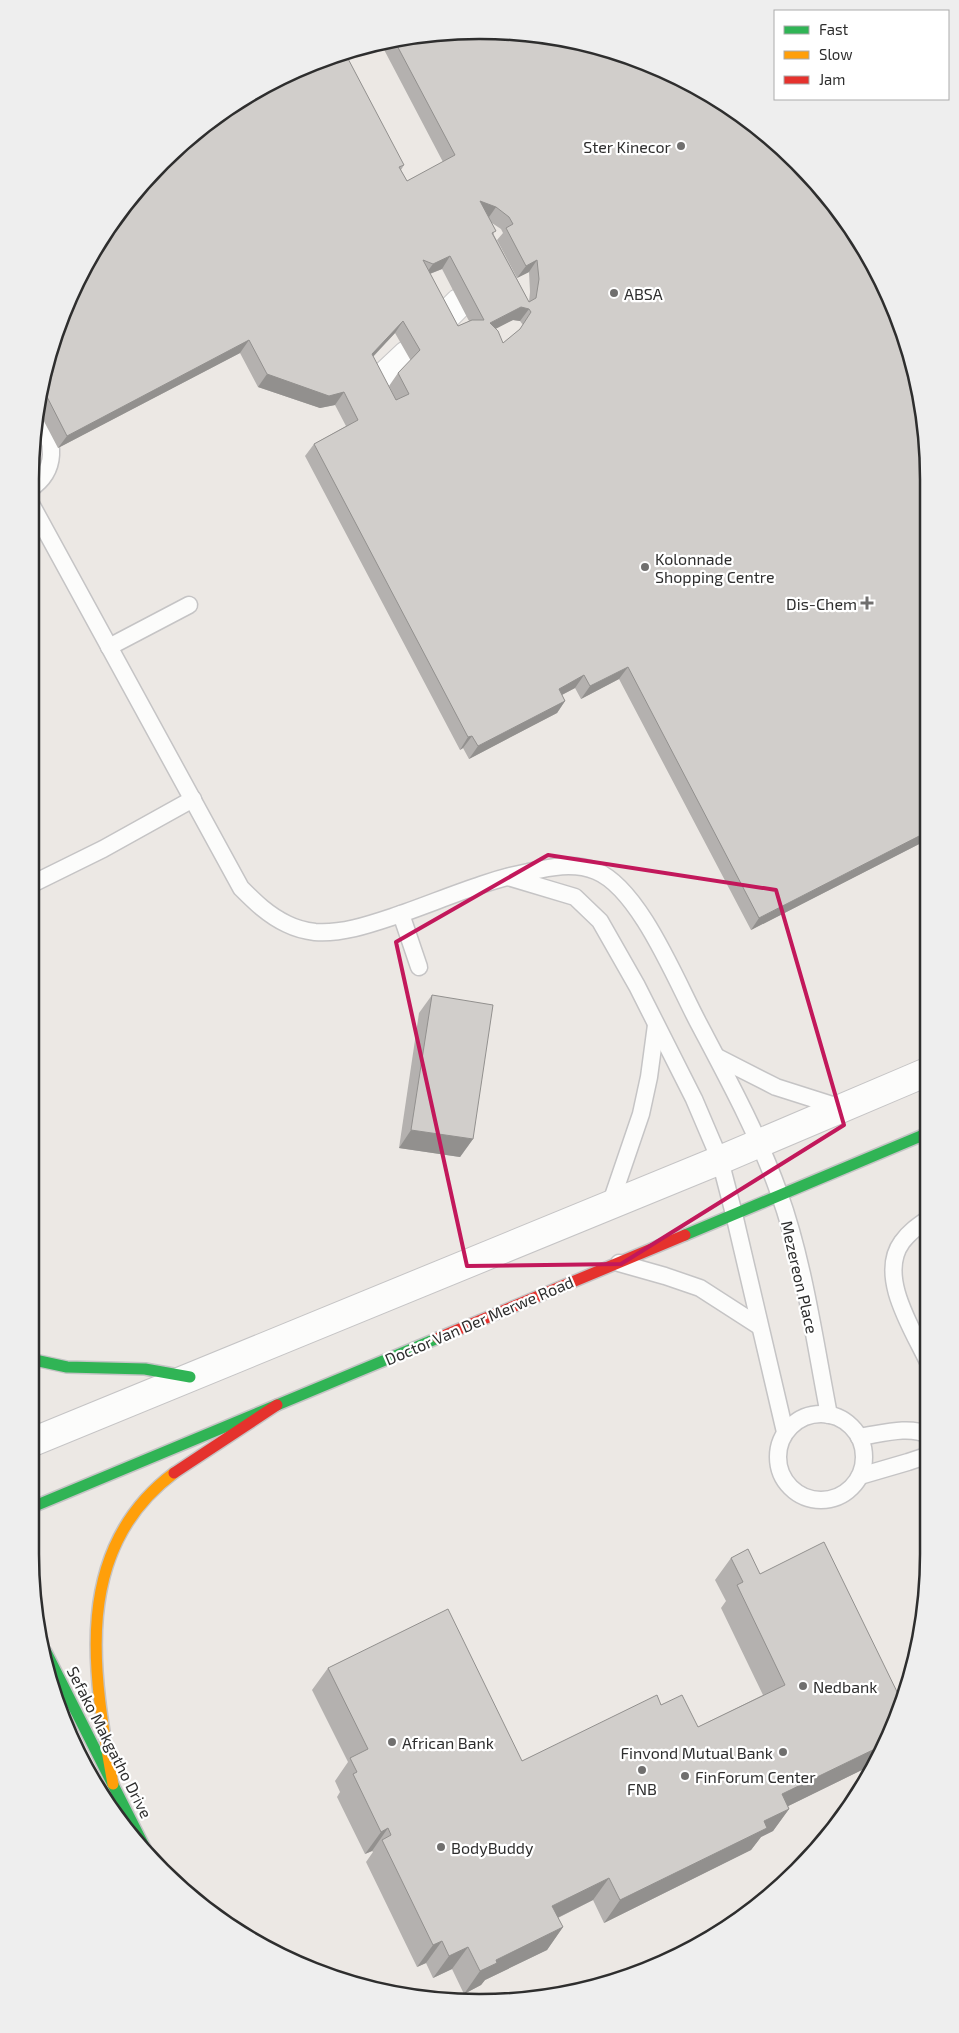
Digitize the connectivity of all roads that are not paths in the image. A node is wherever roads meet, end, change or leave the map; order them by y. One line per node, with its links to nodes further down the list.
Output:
1 (407, 354): 2 (street)
2 (373, 387)
3 (43, 425): 4 (lane)
4 (39, 482)
5 (39, 519): 7 (lane, Mezereon Place)
6 (189, 605): 7 (lane)
7 (109, 647): 8 (lane, Mezereon Place)
8 (192, 799): 10 (lane); 11 (lane, Mezereon Place)
9 (506, 876): 11 (lane, Mezereon Place); 13 (lane); 14 (lane, Mezereon Place)
10 (39, 881)
11 (400, 914): 12 (lane)
12 (419, 967)
13 (656, 1025): 19 (lane); 21 (lane)
14 (717, 1057): 16 (lane); 18 (lane, Mezereon Place)
15 (920, 1075): 16 (street)
16 (844, 1108): 18 (street)
17 (920, 1136): 20 (street, Doctor Van Der Merwe Road)
18 (759, 1144): 19 (street); 20 (lane, Mezereon Place)
19 (720, 1160): 21 (street); 22 (lane)
20 (780, 1195): 22 (street, Doctor Van Der Merwe Road); 30 (lane, Mezereon Place)
21 (610, 1205): 28 (street)
22 (734, 1214): 24 (street, Doctor Van Der Merwe Road); 25 (lane)
23 (920, 1225): 26 (lane)
24 (617, 1263): 25 (lane); 29 (street, Doctor Van Der Merwe Road)
25 (759, 1326): 31 (lane)
26 (920, 1344)
27 (39, 1362): 28 (street)
28 (190, 1377): 34 (street)
29 (277, 1405): 37 (street, Doctor Van Der Merwe Road); 39 (street)
30 (829, 1415): 31 (lane); 33 (lane)
31 (785, 1432): 36 (lane)
32 (920, 1433): 33 (lane)
33 (859, 1437): 36 (lane)
34 (39, 1438)
35 (920, 1458): 36 (lane)
36 (860, 1476)
37 (39, 1504)
38 (54, 1668): 39 (street, Sefako Makgatho Drive)
39 (113, 1784): 40 (street, Sefako Makgatho Drive)
40 (135, 1828)

